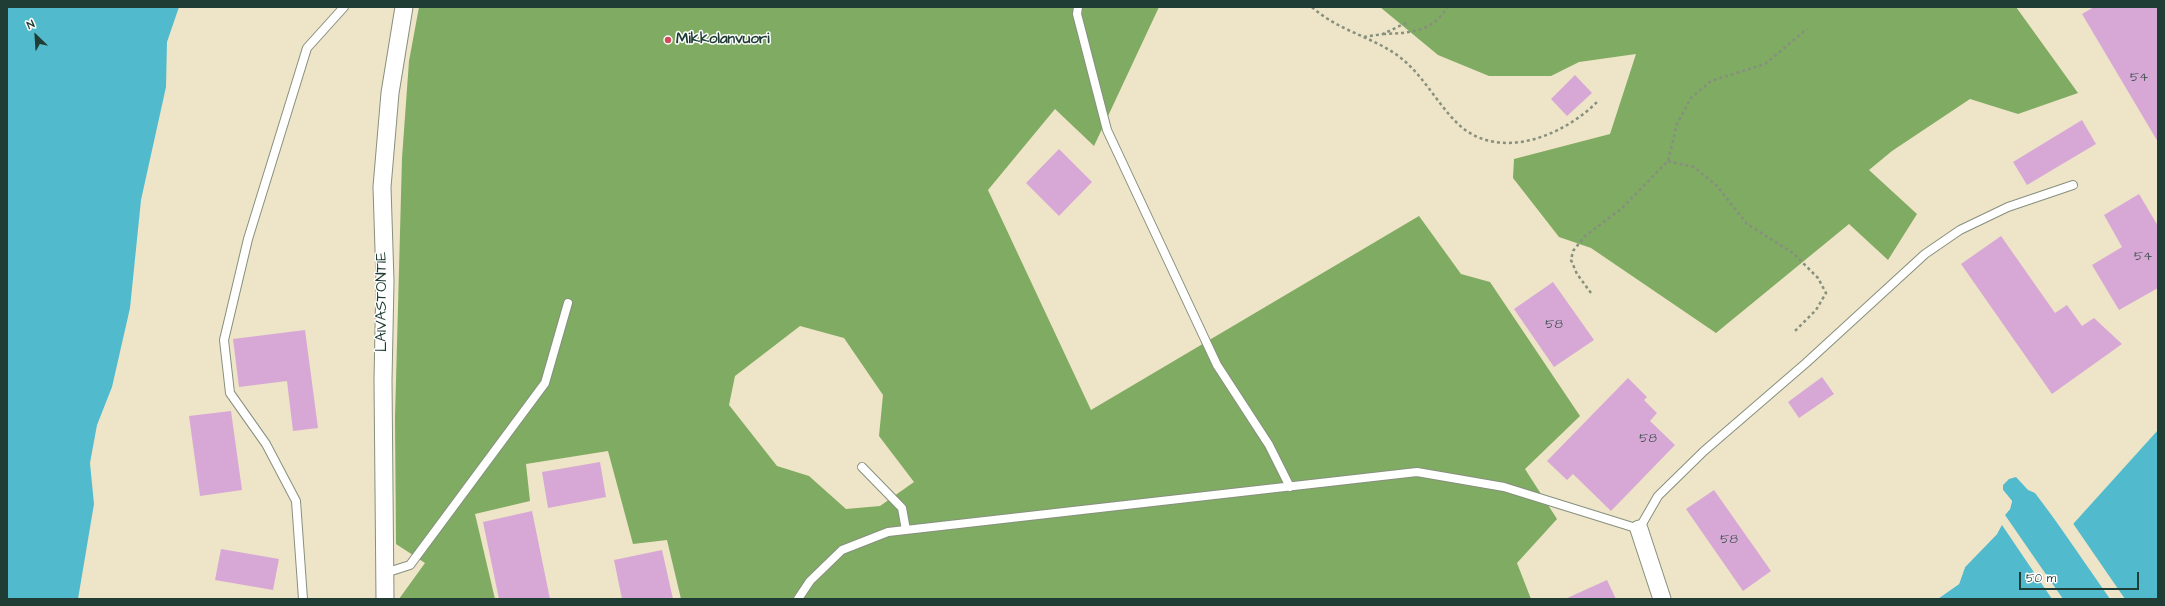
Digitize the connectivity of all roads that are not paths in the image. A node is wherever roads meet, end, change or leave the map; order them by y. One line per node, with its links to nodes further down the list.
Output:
1 (344, 7): 11 (lane)
2 (404, 7): 10 (street, LAIVASTONTIE)
3 (1078, 7): 7 (lane)
4 (2073, 185): 9 (lane)
5 (568, 303): 10 (lane)
6 (862, 467): 8 (lane)
7 (1290, 487): 8 (lane); 9 (lane)
8 (906, 530): 13 (lane)
9 (1639, 530): 14 (street)
10 (384, 573): 12 (street, LAIVASTONTIE)
11 (303, 599)
12 (385, 599)
13 (798, 599)
14 (1662, 599)

